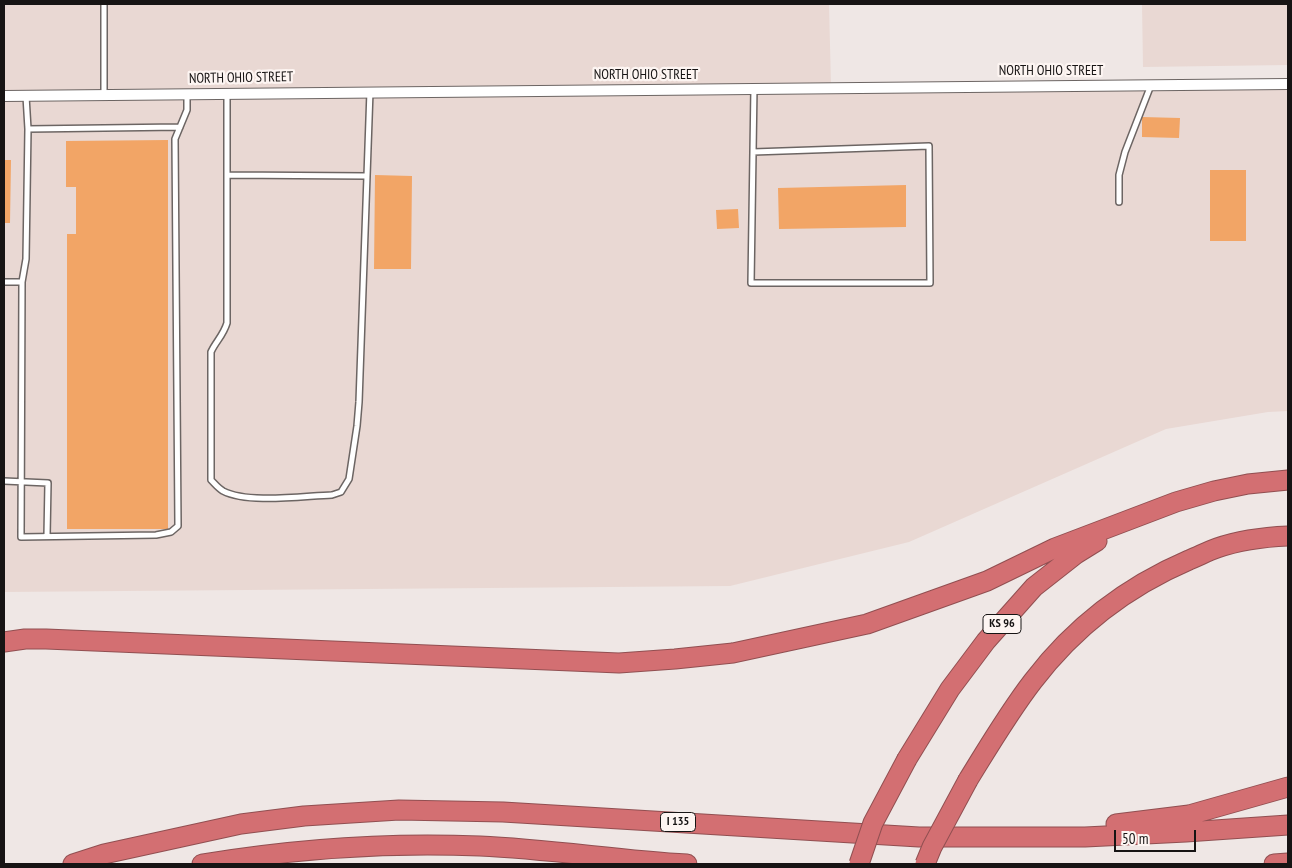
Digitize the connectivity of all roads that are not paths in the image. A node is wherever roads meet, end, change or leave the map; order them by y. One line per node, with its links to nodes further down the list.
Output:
1 (104, 4): 8 (lane)
2 (1288, 84): 3 (street, NORTH OHIO STREET)
3 (1151, 85): 4 (street, NORTH OHIO STREET); 16 (lane)
4 (754, 88): 5 (street, NORTH OHIO STREET); 13 (lane)
5 (370, 91): 6 (street, NORTH OHIO STREET); 15 (lane)
6 (227, 92): 7 (street, NORTH OHIO STREET); 14 (lane)
7 (187, 93): 8 (street, NORTH OHIO STREET); 11 (lane)
8 (104, 94): 10 (street, NORTH OHIO STREET)
9 (4, 96): 10 (street, NORTH OHIO STREET)
10 (26, 96): 12 (lane)
11 (180, 127): 12 (lane); 23 (lane)
12 (28, 129): 18 (lane)
13 (753, 152): 13 (lane)
14 (227, 175): 15 (lane); 15 (lane)
15 (367, 176)
16 (1119, 202)
17 (4, 282): 18 (lane)
18 (22, 282): 21 (lane)
19 (1288, 480): 22 (highway, KS 96)
20 (4, 481): 21 (lane)
21 (21, 482): 23 (lane); 23 (lane)
22 (1130, 521): 25 (highway); 34 (highway, KS 96, bridge)
23 (47, 536)
24 (1288, 536): 35 (highway, bridge)
25 (4, 642)
26 (1288, 787): 28 (highway)
27 (1288, 825): 28 (highway, I 135)
28 (996, 838): 30 (highway, I 135)
29 (1288, 863): 36 (highway)
30 (73, 864)
31 (202, 864): 33 (highway)
32 (648, 864): 33 (highway)
33 (679, 864)
34 (859, 864)
35 (926, 864)
36 (1274, 864)

